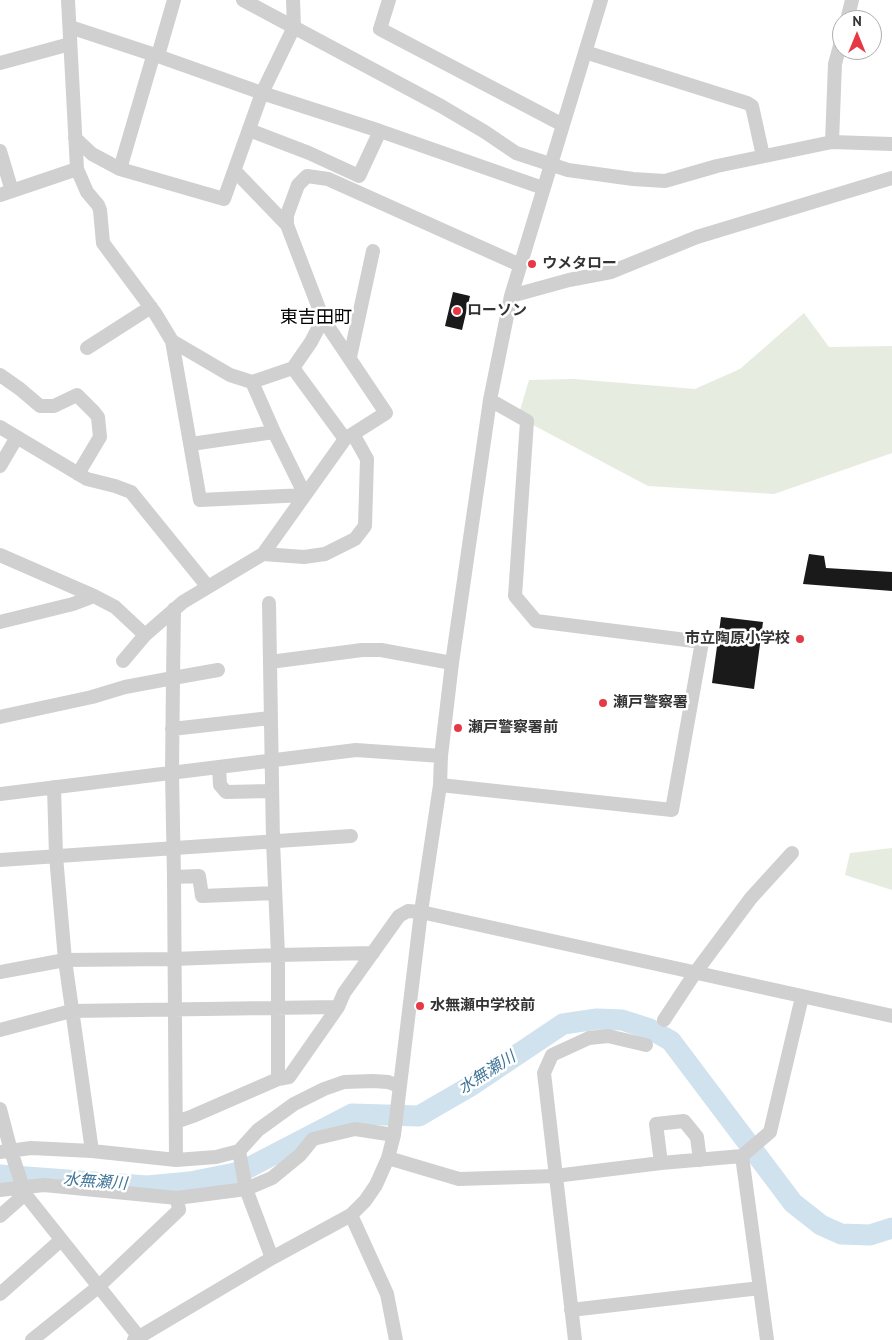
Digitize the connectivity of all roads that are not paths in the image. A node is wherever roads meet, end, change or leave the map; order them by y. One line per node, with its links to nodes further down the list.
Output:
1 (68, 0): 8 (street)
2 (174, 0): 11 (street)
3 (243, 0): 7 (street)
4 (293, 0): 7 (street)
5 (389, 0): 15 (street)
6 (601, 0): 10 (street)
7 (294, 27): 14 (street); 23 (street)
8 (70, 28): 9 (street); 11 (street)
9 (70, 44): 13 (street); 18 (street)
10 (585, 52): 15 (street); 22 (street)
11 (155, 55): 14 (street); 25 (street)
12 (837, 60): 19 (street)
13 (0, 63)
14 (262, 93): 16 (street); 17 (street)
15 (563, 124): 23 (street)
16 (249, 130): 17 (street); 26 (street)
17 (380, 131): 28 (street)
18 (75, 138): 24 (street); 25 (street)
19 (832, 142): 20 (street); 22 (street)
20 (892, 144)
21 (0, 151): 29 (street)
22 (763, 156): 23 (street)
23 (551, 164): 28 (street)
24 (77, 169): 29 (street); 34 (street)
25 (120, 169): 26 (street)
26 (235, 171): 30 (street)
27 (892, 178): 33 (street)
28 (543, 188): 32 (street)
29 (6, 193)
30 (287, 225): 32 (street); 35 (street)
31 (374, 251): 38 (street)
32 (520, 265): 33 (street)
33 (511, 296): 42 (street)
34 (151, 308): 36 (street); 37 (street)
35 (323, 319): 38 (street); 39 (street)
36 (172, 341): 41 (street); 47 (street)
37 (87, 348)
38 (350, 358): 46 (street)
39 (293, 368): 41 (street); 46 (street)
40 (0, 375): 49 (street)
41 (252, 382): 44 (street)
42 (490, 400): 61 (street); 71 (street)
43 (0, 427): 45 (street)
44 (274, 432): 47 (street); 50 (street)
45 (17, 436): 48 (street); 49 (street)
46 (349, 436): 50 (street); 51 (street)
47 (191, 444): 50 (street)
48 (0, 466)
49 (78, 474): 53 (street)
50 (305, 494): 51 (street)
51 (263, 554): 53 (street)
52 (0, 555): 54 (street)
53 (208, 587): 56 (street)
54 (94, 596): 57 (street); 58 (street)
55 (270, 603): 60 (street)
56 (174, 609): 58 (street); 63 (street)
57 (0, 622)
58 (146, 634): 59 (street)
59 (123, 661)
60 (270, 662): 61 (street); 65 (street)
61 (452, 663): 67 (street)
62 (218, 670): 63 (street)
63 (172, 678): 64 (street); 66 (street)
64 (0, 717)
65 (270, 718): 66 (street); 68 (street)
66 (172, 729): 70 (street)
67 (441, 756): 68 (street); 71 (street)
68 (272, 760): 69 (street); 73 (street)
69 (219, 767): 70 (street); 73 (street)
70 (172, 773): 72 (street); 77 (street)
71 (440, 785): 83 (street)
72 (54, 787): 74 (street); 79 (street)
73 (272, 791): 76 (street)
74 (0, 794)
75 (351, 836): 76 (street)
76 (273, 841): 77 (street); 82 (street)
77 (173, 848): 79 (street); 81 (street)
78 (792, 853): 89 (street)
79 (56, 856): 80 (street); 87 (street)
80 (0, 860)
81 (174, 877): 82 (street); 86 (street)
82 (275, 893): 85 (street)
83 (421, 912): 84 (street); 89 (street); 100 (street)
84 (373, 953): 85 (street); 91 (street)
85 (278, 955): 86 (street); 92 (street)
86 (174, 959): 87 (street); 93 (street)
87 (64, 960): 88 (street); 94 (street)
88 (0, 972)
89 (695, 972): 90 (street); 96 (street)
90 (802, 997): 95 (street); 107 (street)
91 (338, 1006): 92 (street); 99 (street)
92 (277, 1008): 93 (street); 99 (street)
93 (174, 1009): 94 (street); 102 (street)
94 (71, 1011): 97 (street); 104 (street)
95 (892, 1016)
96 (664, 1020)
97 (0, 1030)
98 (646, 1045): 112 (street)
99 (278, 1079): 102 (street)
100 (399, 1086): 103 (street); 105 (street)
101 (0, 1109): 106 (street)
102 (176, 1122): 109 (street)
103 (394, 1135): 108 (street); 115 (street)
104 (92, 1151): 106 (street); 109 (street)
105 (239, 1151): 109 (street); 115 (street)
106 (8, 1153): 113 (street)
107 (744, 1154): 110 (street); 122 (street)
108 (388, 1158): 112 (street); 117 (street)
109 (176, 1160)
110 (700, 1160): 111 (street); 111 (street)
111 (661, 1162): 112 (street)
112 (555, 1176): 124 (street)
113 (23, 1187): 114 (street); 116 (street); 118 (street); 119 (street)
114 (0, 1190)
115 (246, 1190): 116 (street); 120 (street)
116 (177, 1198): 121 (street)
117 (351, 1215): 120 (street); 127 (street)
118 (0, 1216)
119 (60, 1240): 121 (street); 123 (street)
120 (272, 1258): 125 (street)
121 (98, 1286): 125 (street); 126 (street)
122 (760, 1288): 124 (street); 129 (street)
123 (0, 1294)
124 (571, 1310): 128 (street)
125 (137, 1338)
126 (32, 1340)
127 (396, 1340)
128 (575, 1340)
129 (768, 1340)

